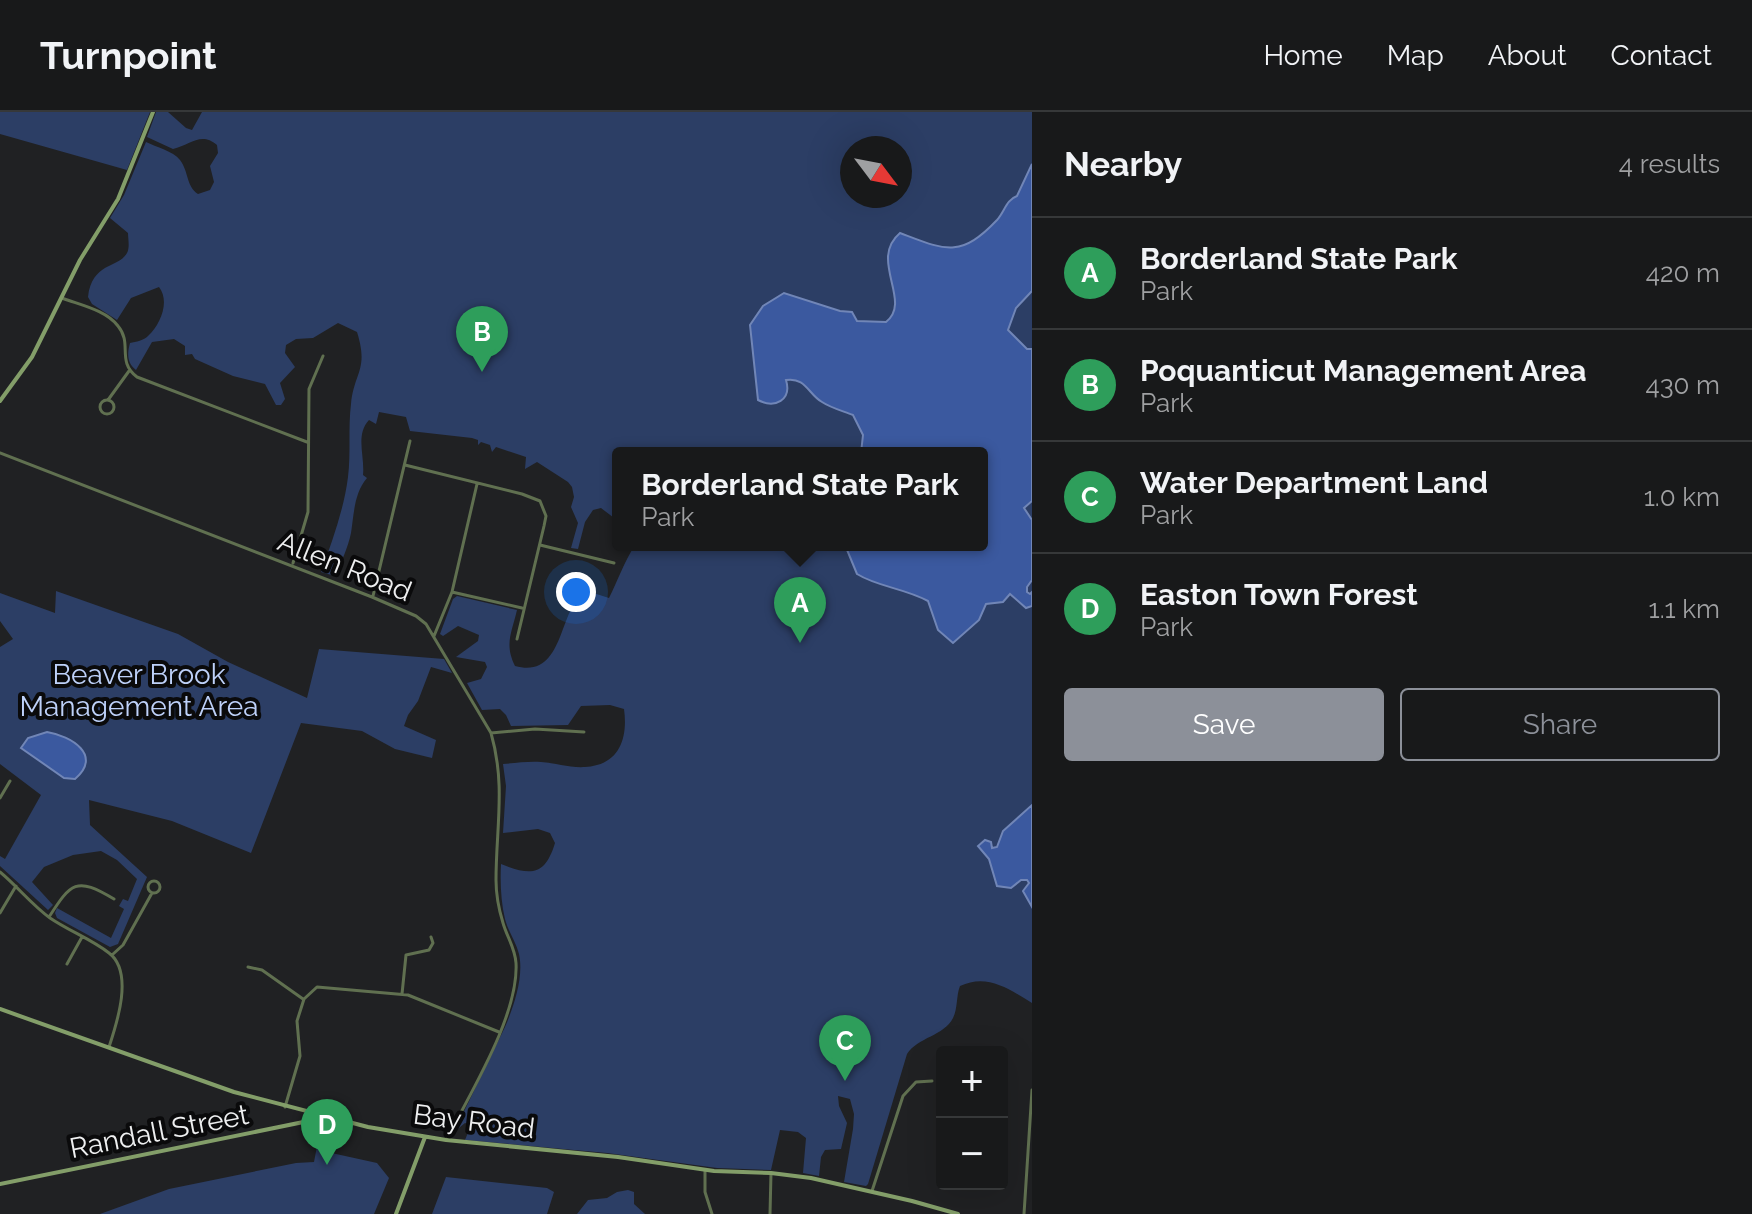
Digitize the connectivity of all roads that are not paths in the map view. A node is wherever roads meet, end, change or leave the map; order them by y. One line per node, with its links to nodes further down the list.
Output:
1 (153, 112): 2 (main road)
2 (62, 298): 4 (street); 6 (main road)
3 (323, 356): 8 (street)
4 (129, 371): 5 (street); 8 (street)
5 (108, 400)
6 (0, 401)
7 (410, 441): 10 (street)
8 (307, 442): 14 (street)
9 (0, 453): 14 (street, Allen Road)
10 (405, 465): 11 (street); 16 (street)
11 (477, 484): 12 (street); 15 (street)
12 (540, 545): 13 (street); 17 (street)
13 (614, 563)
14 (293, 565): 16 (street, Allen Road)
15 (452, 592): 17 (street); 18 (street)
16 (372, 597): 18 (street, Allen Road)
17 (523, 609): 19 (street)
18 (434, 636): 21 (street, Allen Road)
19 (517, 639)
20 (584, 732): 21 (street)
21 (491, 733): 38 (street, Allen Road)
22 (10, 781): 23 (street)
23 (0, 798)
24 (0, 872): 25 (street)
25 (16, 886): 28 (street); 29 (street)
26 (152, 893): 32 (street)
27 (114, 899): 29 (street)
28 (0, 913)
29 (49, 917): 30 (street)
30 (82, 937): 32 (street); 33 (street)
31 (431, 937): 35 (street)
32 (112, 955): 39 (street)
33 (67, 964)
34 (248, 967): 36 (street)
35 (402, 994): 36 (street); 38 (street)
36 (304, 999): 42 (street)
37 (0, 1009): 39 (main road, Bay Road)
38 (499, 1032): 45 (street, Allen Road)
39 (108, 1047): 42 (main road, Bay Road)
40 (932, 1081): 49 (street)
41 (1032, 1090): 54 (street)
42 (285, 1107): 43 (main road, Bay Road)
43 (326, 1117): 44 (main road, Bay Road); 48 (main road, Randall Street)
44 (425, 1137): 45 (main road, Bay Road); 50 (main road)
45 (446, 1140): 46 (main road, Bay Road)
46 (705, 1170): 47 (main road, Bay Road); 51 (street)
47 (771, 1173): 49 (main road, Bay Road); 52 (street)
48 (0, 1184)
49 (872, 1191): 53 (main road, Bay Road)
50 (396, 1214)
51 (712, 1214)
52 (770, 1214)
53 (958, 1214)
54 (1024, 1214)

